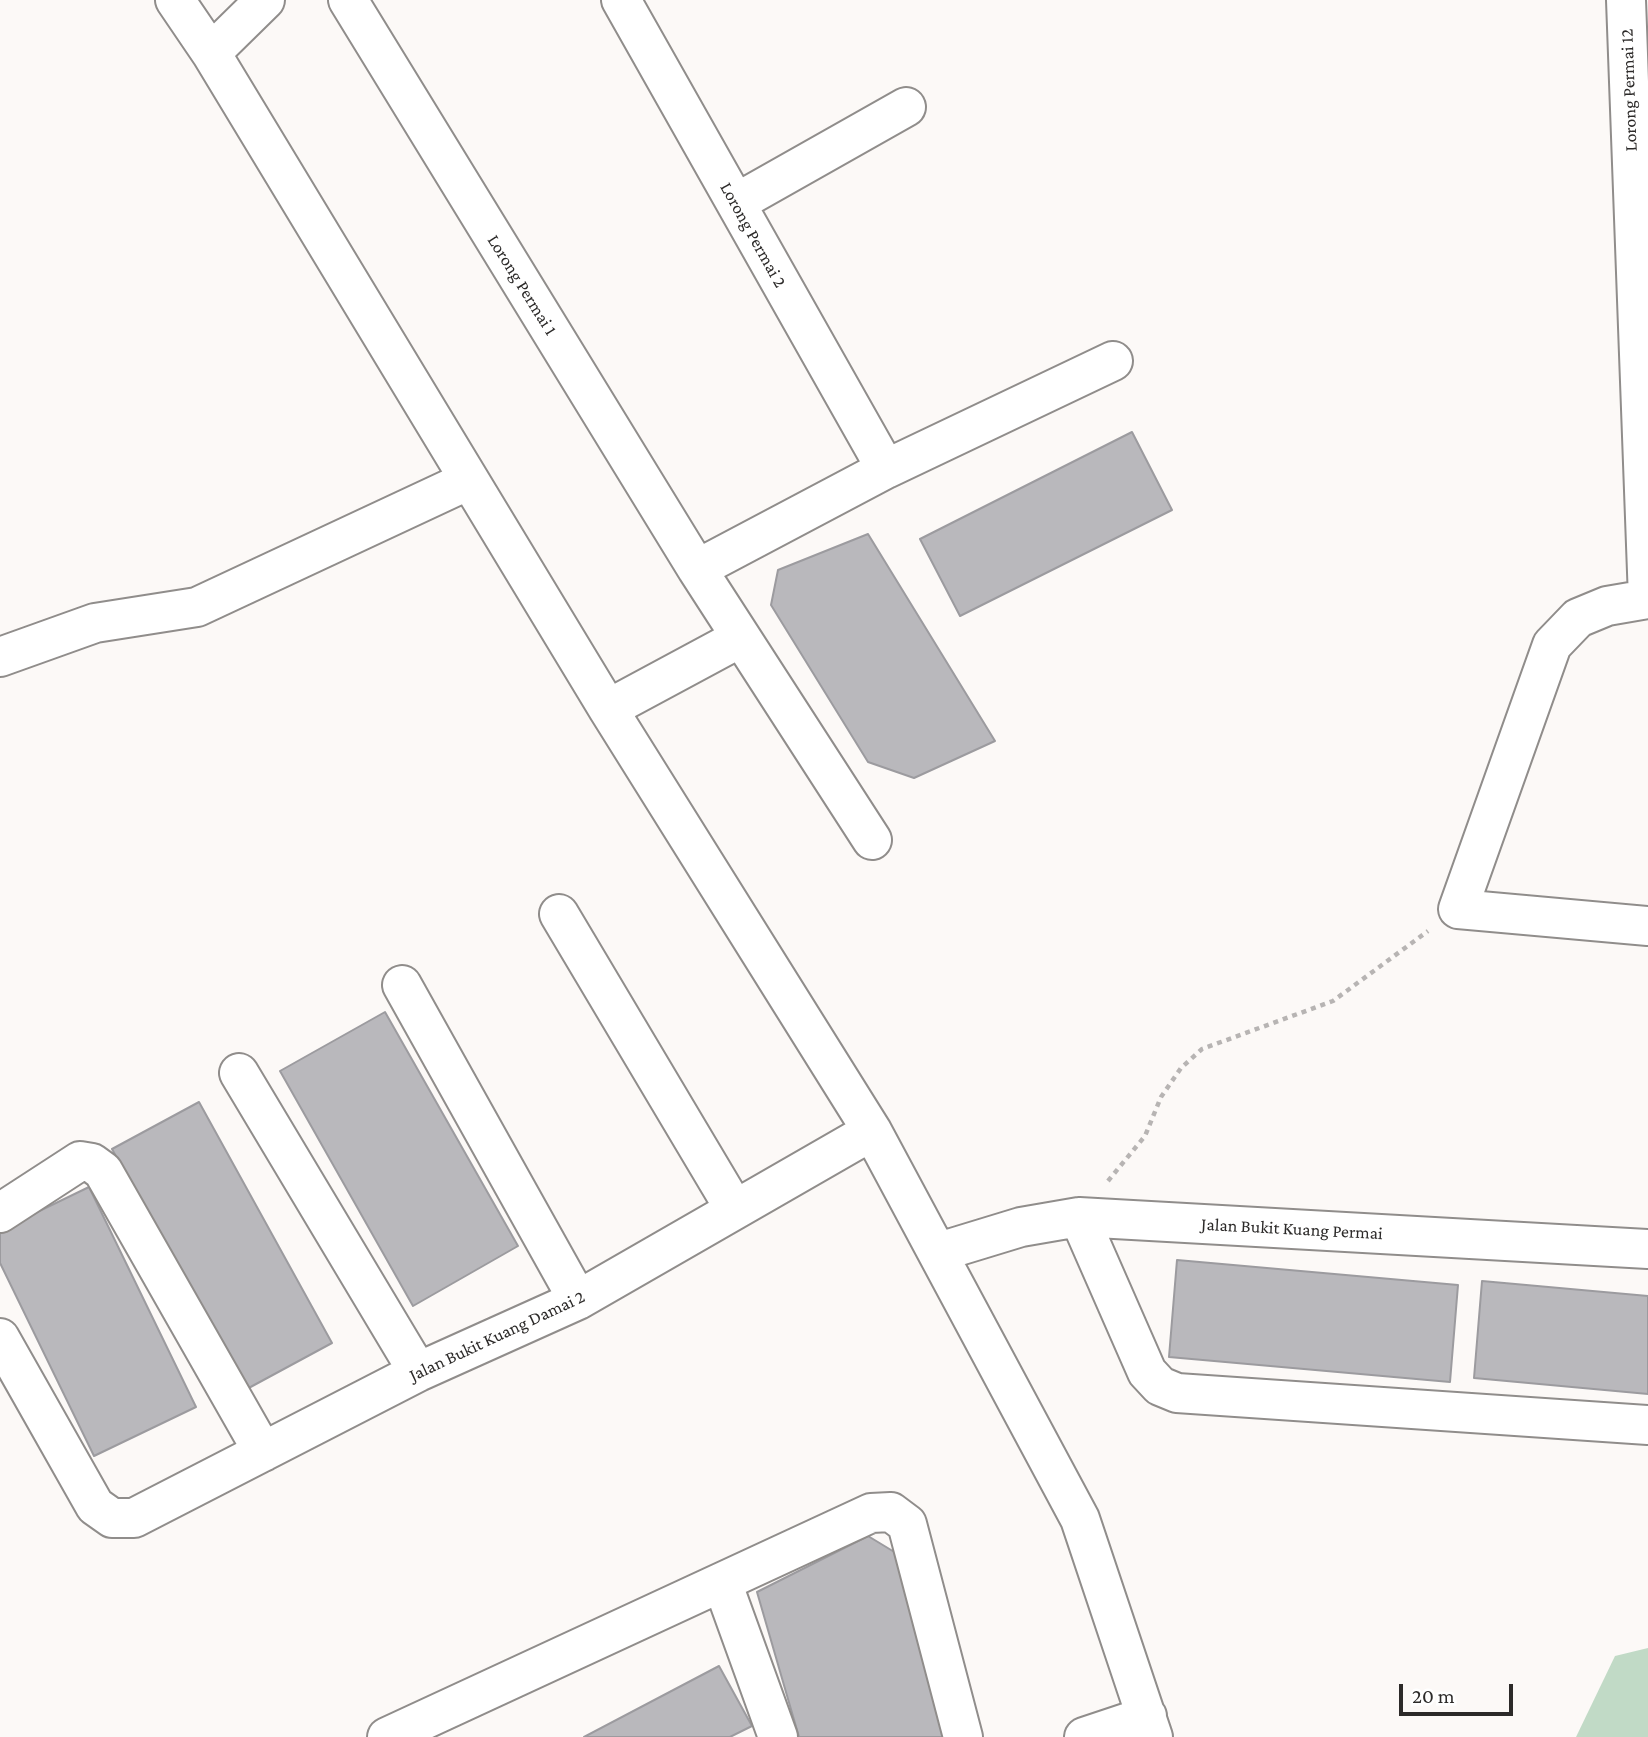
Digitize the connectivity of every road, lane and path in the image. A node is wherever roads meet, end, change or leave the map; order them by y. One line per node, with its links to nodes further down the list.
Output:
1 (175, 0): 6 (street)
2 (265, 0): 6 (street)
3 (348, 0): 12 (street, Lorong Permai 1)
4 (621, 0): 8 (street, Lorong Permai 2)
5 (1626, 0): 13 (street, Lorong Permai 12)
6 (211, 53): 11 (street)
7 (906, 107): 8 (street)
8 (736, 203): 10 (street, Lorong Permai 2)
9 (1113, 360): 10 (street)
10 (886, 469): 12 (street)
11 (469, 480): 15 (street); 16 (street)
12 (697, 569): 14 (street, Lorong Permai 1)
13 (1648, 599): 18 (street)
14 (740, 638): 16 (street); 17 (street, Lorong Permai 1)
15 (0, 657)
16 (608, 709): 23 (street)
17 (872, 840)
18 (1458, 909): 20 (street); 26 (path)
19 (559, 914): 24 (street)
20 (1648, 926)
21 (402, 985): 29 (street)
22 (240, 1073): 31 (street)
23 (872, 1131): 24 (street, Jalan Bukit Kuang Damai 2); 28 (street)
24 (734, 1208): 29 (street, Jalan Bukit Kuang Damai 2)
25 (0, 1213): 33 (street)
26 (1079, 1217): 27 (street, Jalan Bukit Kuang Permai); 28 (street, Jalan Bukit Kuang Permai); 32 (street)
27 (1648, 1249)
28 (939, 1252): 35 (street)
29 (578, 1300): 31 (street, Jalan Bukit Kuang Damai 2)
30 (0, 1338): 33 (street, Jalan Bukit Kuang Damai 2)
31 (418, 1372): 33 (street, Jalan Bukit Kuang Damai 2)
32 (1648, 1425)
33 (263, 1452)
34 (722, 1582): 36 (street); 37 (street); 38 (street)
35 (1150, 1726): 39 (street)
36 (773, 1735)
37 (387, 1737)
38 (963, 1737)
39 (1084, 1737)

